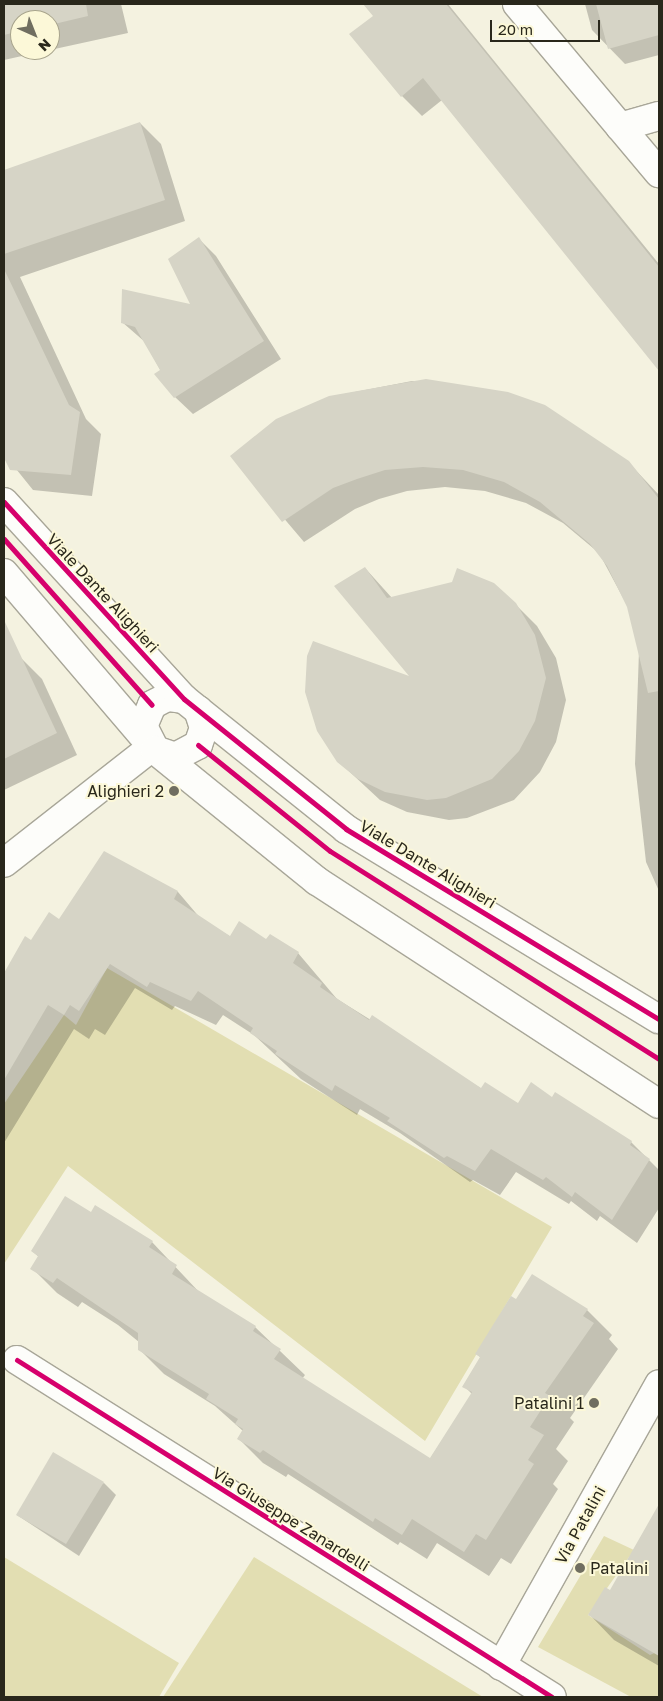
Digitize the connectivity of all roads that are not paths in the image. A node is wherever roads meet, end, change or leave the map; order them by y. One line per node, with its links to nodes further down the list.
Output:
1 (517, 4): 3 (street)
2 (659, 116): 3 (street)
3 (620, 127): 4 (street)
4 (659, 173)
5 (4, 502): 7 (street, Viale Dante Alighieri)
6 (4, 573): 8 (street)
7 (191, 704): 8 (street); 8 (street); 10 (street, Viale Dante Alighieri)
8 (152, 747): 9 (street); 11 (street)
9 (4, 863)
10 (659, 1019)
11 (659, 1104)
12 (16, 1360): 14 (street, Via Giuseppe Zanardelli)
13 (659, 1384): 14 (street, Via Patalini)
14 (501, 1666): 15 (street, Via Giuseppe Zanardelli)
15 (552, 1697)

